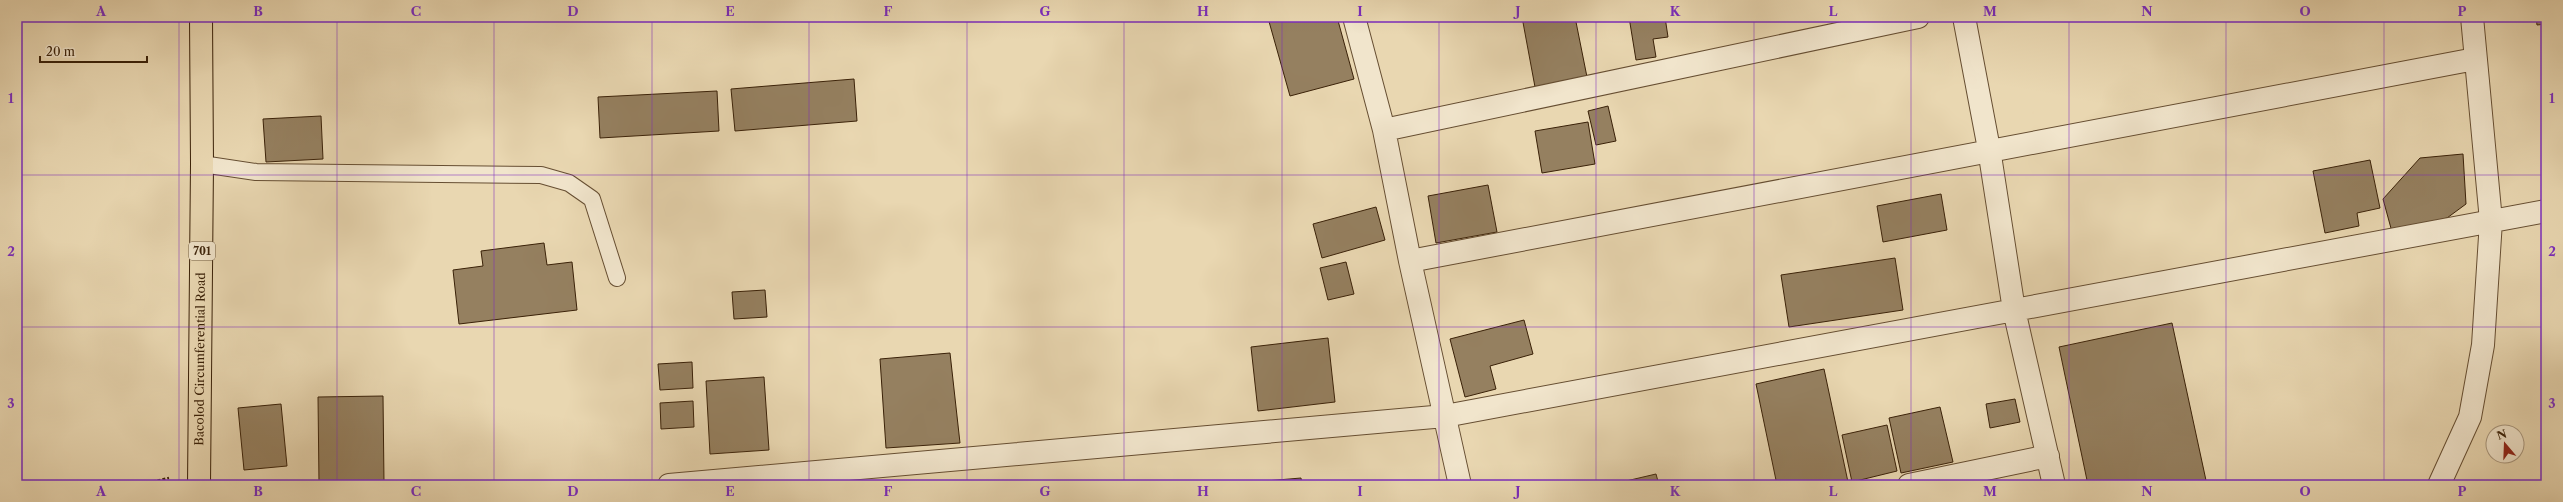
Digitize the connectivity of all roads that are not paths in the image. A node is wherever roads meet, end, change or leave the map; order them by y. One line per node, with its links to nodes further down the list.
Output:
1 (201, 17): 9 (main road, Bacolod Circumferential Road / 701)
2 (1354, 17): 7 (street)
3 (1918, 17): 7 (street)
4 (1964, 17): 8 (street)
5 (2472, 17): 6 (street)
6 (2475, 59): 8 (street); 11 (street)
7 (1384, 130): 12 (street)
8 (1989, 149): 12 (street); 14 (street)
9 (202, 164): 13 (lane); 17 (main road, Bacolod Circumferential Road / 701)
10 (2546, 211): 11 (street)
11 (2491, 221): 14 (street); 22 (street)
12 (1410, 261): 15 (street)
13 (617, 278)
14 (2014, 310): 15 (street); 16 (street)
15 (1444, 416): 18 (street); 19 (street)
16 (2048, 456): 20 (street); 21 (street)
17 (199, 485)
18 (669, 485)
19 (1460, 485)
20 (1912, 485)
21 (2054, 485)
22 (2439, 485)

